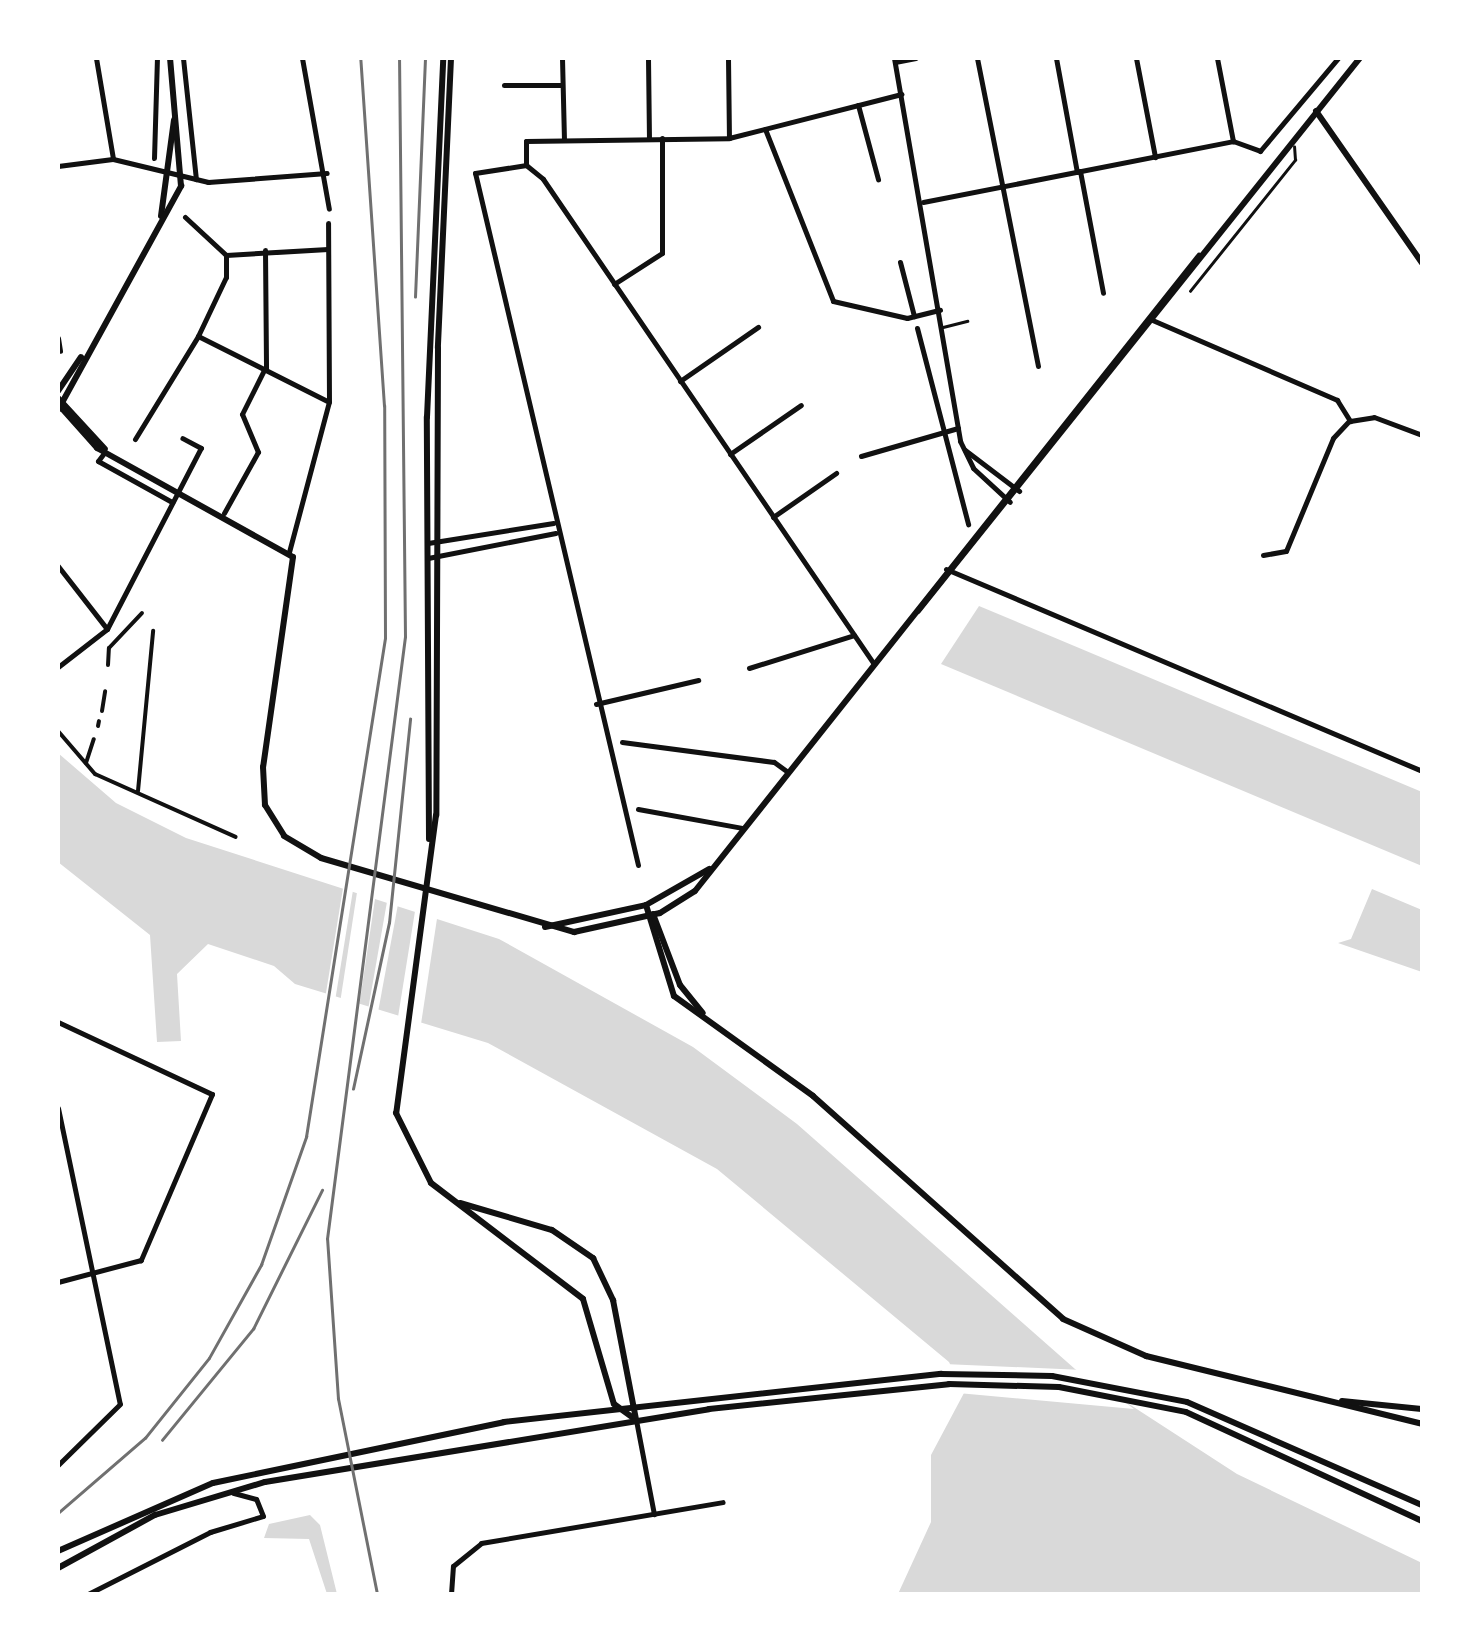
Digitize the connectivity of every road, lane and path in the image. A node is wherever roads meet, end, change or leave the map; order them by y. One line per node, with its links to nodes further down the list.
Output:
1 (96, 58): 35 (street)
2 (157, 58): 34 (street)
3 (170, 58): 25 (main road)
4 (183, 58): 42 (street)
5 (302, 58): 40 (street)
6 (443, 58): 21 (main road)
7 (451, 58): 21 (main road)
8 (562, 58): 20 (street)
9 (648, 58): 27 (street)
10 (728, 58): 29 (street)
11 (916, 58): 18 (street)
12 (976, 58): 44 (street)
13 (1056, 58): 39 (street)
14 (1136, 58): 33 (street)
15 (1217, 58): 32 (street)
16 (1338, 58): 32 (street)
17 (1360, 58): 24 (main road)
18 (894, 60): 22 (street)
19 (504, 85): 20 (street)
20 (562, 85): 30 (street)
21 (446, 89): 100 (main road); 101 (main road)
22 (901, 94): 23 (street); 46 (street)
23 (858, 105): 26 (street); 43 (street)
24 (1316, 111): 31 (main road); 54 (main road)
25 (175, 118): 38 (main road); 41 (main road)
26 (765, 129): 29 (street); 64 (street)
27 (650, 138): 28 (street); 30 (street)
28 (662, 138): 29 (street); 60 (street)
29 (729, 138)
30 (564, 140): 36 (street)
31 (1292, 141): 45 (main road); 48 (lane)
32 (1233, 142): 33 (street)
33 (1155, 157): 39 (street)
34 (154, 158)
35 (113, 159): 37 (street); 38 (street)
36 (526, 165): 60 (street); 97 (street)
37 (58, 166)
38 (168, 172): 41 (street); 50 (main road)
39 (1079, 172): 44 (street); 62 (street)
40 (326, 173): 42 (street); 47 (street)
41 (184, 176): 42 (street); 50 (main road)
42 (196, 179)
43 (878, 179)
44 (1003, 186): 46 (street); 74 (street)
45 (1244, 200): 48 (lane); 56 (main road)
46 (923, 202): 63 (street)
47 (328, 209)
48 (1256, 209): 59 (lane)
49 (185, 216): 55 (street)
50 (161, 218): 72 (main road)
51 (328, 223): 52 (street)
52 (328, 249): 53 (street); 78 (street)
53 (265, 250): 55 (street); 75 (street)
54 (1420, 252): 58 (main road)
55 (226, 256): 70 (street)
56 (1199, 256): 59 (lane); 65 (main road)
57 (900, 262): 64 (street)
58 (1422, 263)
59 (1211, 265): 61 (lane)
60 (614, 284): 76 (street)
61 (1190, 291)
62 (1102, 293)
63 (940, 310): 64 (street); 67 (street)
64 (914, 316)
65 (1151, 320): 80 (street); 92 (main road)
66 (968, 321): 67 (lane)
67 (943, 327): 81 (street)
68 (758, 328): 76 (street)
69 (917, 328): 82 (street)
70 (198, 336): 75 (street); 85 (street)
71 (58, 338): 73 (street)
72 (93, 339): 77 (main road); 77 (main road)
73 (60, 350)
74 (1038, 366)
75 (264, 371): 78 (street); 95 (street)
76 (680, 381): 88 (street)
77 (59, 399): 87 (main road); 87 (main road)
78 (329, 402): 102 (street)
79 (801, 405): 88 (street)
80 (1350, 421): 83 (street); 103 (street)
81 (958, 428): 82 (street); 86 (street)
82 (938, 431): 89 (street); 98 (street)
83 (1422, 436)
84 (182, 438): 91 (street)
85 (135, 439)
86 (963, 448): 92 (street); 93 (street)
87 (106, 450): 91 (main road); 94 (street)
88 (730, 454): 96 (street)
89 (861, 456)
90 (836, 473): 96 (street)
91 (179, 488): 94 (street); 95 (main road)
92 (1016, 488): 93 (main road)
93 (1007, 499): 107 (main road)
94 (172, 502): 109 (street)
95 (224, 513): 102 (main road)
96 (773, 517): 111 (street)
97 (554, 523): 99 (street); 101 (street)
98 (968, 524)
99 (556, 533): 104 (street); 118 (street)
100 (428, 543): 101 (street); 105 (main road)
101 (440, 544): 104 (main road)
102 (289, 552): 136 (main road)
103 (1264, 555)
104 (440, 557): 105 (street); 130 (main road)
105 (428, 558): 130 (main road)
106 (58, 566): 109 (street)
107 (949, 571): 113 (main road); 124 (street)
108 (142, 612): 112 (street)
109 (107, 629): 114 (street)
110 (153, 631): 126 (street)
111 (854, 635): 113 (street); 115 (street)
112 (108, 664)
113 (874, 664): 125 (main road)
114 (58, 667)
115 (749, 668)
116 (698, 680): 118 (street)
117 (104, 692): 119 (street)
118 (596, 704): 131 (street)
119 (102, 711)
120 (58, 730): 123 (street)
121 (94, 739): 123 (street)
122 (622, 742): 125 (street)
123 (86, 763): 126 (street)
124 (1422, 771)
125 (788, 772): 128 (main road)
126 (138, 792): 129 (street)
127 (638, 808): 128 (street)
128 (743, 828): 132 (main road)
129 (236, 837)
130 (428, 855): 140 (main road)
131 (638, 865)
132 (714, 865): 133 (main road); 134 (main road)
133 (646, 905): 134 (main road); 135 (main road); 136 (main road)
134 (654, 915): 135 (main road); 137 (main road)
135 (645, 917): 136 (main road); 137 (main road)
136 (540, 927)
137 (707, 1018): 143 (main road)
138 (58, 1024): 141 (street)
139 (58, 1108): 141 (street)
140 (445, 1196): 144 (main road); 145 (main road)
141 (95, 1278): 142 (street); 149 (street)
142 (58, 1282)
143 (1326, 1401): 146 (main road); 148 (main road)
144 (630, 1402): 145 (main road); 147 (main road); 152 (main road)
145 (614, 1404): 147 (main road); 157 (main road)
146 (1422, 1410)
147 (636, 1420): 150 (main road); 155 (street); 156 (main road)
148 (1422, 1424)
149 (58, 1465)
150 (215, 1493): 158 (main road); 159 (street)
151 (1422, 1495): 152 (main road)
152 (1411, 1498): 154 (main road)
153 (723, 1502): 155 (street)
154 (1422, 1504)
155 (654, 1514): 160 (street)
156 (1422, 1521)
157 (58, 1551)
158 (58, 1568)
159 (88, 1594)
160 (451, 1594)

